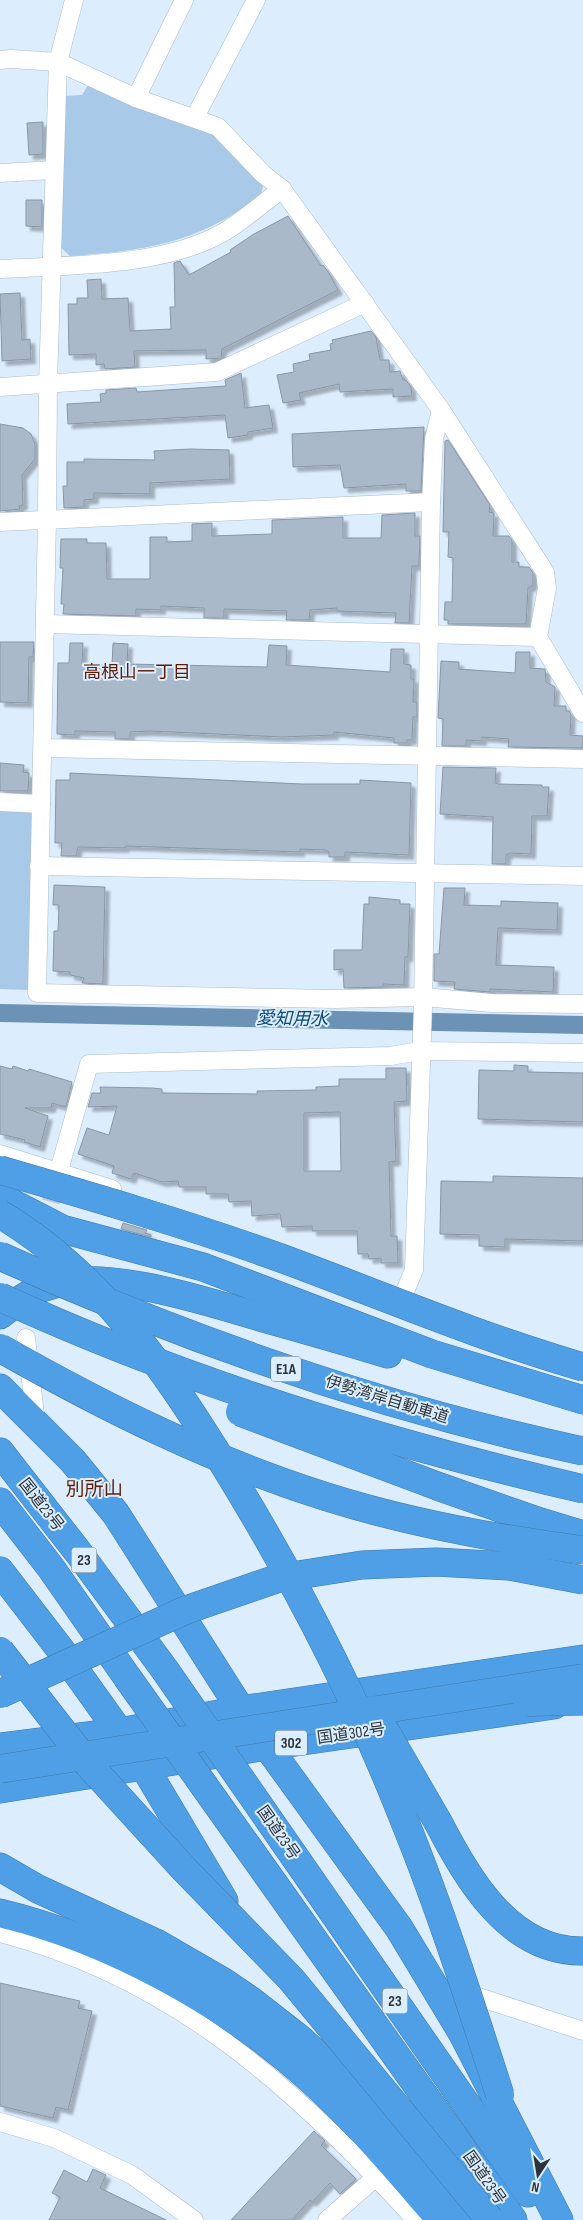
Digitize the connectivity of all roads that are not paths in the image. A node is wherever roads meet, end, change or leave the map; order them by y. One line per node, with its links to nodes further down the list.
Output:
1 (74, 0): 5 (street)
2 (184, 0): 6 (street)
3 (256, 0): 7 (street)
4 (0, 60): 5 (street)
5 (58, 62): 6 (street); 8 (street)
6 (136, 98): 7 (street)
7 (195, 117): 10 (street)
8 (54, 170): 9 (street); 11 (street)
9 (0, 173)
10 (282, 189): 11 (street); 13 (street)
11 (51, 266): 12 (street); 14 (street)
12 (0, 270)
13 (365, 304): 14 (street); 16 (street)
14 (48, 384): 15 (street); 18 (street)
15 (0, 386)
16 (441, 410): 17 (street); 22 (street)
17 (431, 502): 18 (street); 21 (street)
18 (47, 520): 19 (street); 20 (street)
19 (0, 522)
20 (45, 624): 21 (street); 24 (street)
21 (430, 634): 22 (street); 25 (street)
22 (538, 637): 23 (street)
23 (583, 713)
24 (43, 748): 25 (street); 28 (street)
25 (425, 756): 26 (street); 30 (street)
26 (583, 759)
27 (0, 802): 28 (street)
28 (41, 804): 29 (street)
29 (39, 866): 30 (street); 32 (street)
30 (424, 872): 31 (street); 32 (street)
31 (583, 876)
32 (423, 1002): 33 (street); 34 (street)
33 (583, 1004)
34 (420, 1051): 35 (street); 38 (street); 43 (street)
35 (583, 1053)
36 (0, 1154): 38 (street)
37 (0, 1170): 50 (highway, bridge)
38 (58, 1175): 43 (street)
39 (0, 1197): 52 (highway)
40 (0, 1214): 61 (highway, bridge)
41 (0, 1256): 55 (highway, 伊勢湾岸自動車道 / E1A, bridge)
42 (45, 1287): 44 (highway); 46 (highway); 53 (highway)
43 (403, 1296): 49 (street)
44 (0, 1299): 57 (highway, E1A, bridge)
45 (0, 1306): 59 (highway, bridge)
46 (0, 1315)
47 (26, 1338): 54 (street)
48 (0, 1348): 60 (highway, bridge)
49 (583, 1357)
50 (583, 1367)
51 (0, 1388): 54 (highway)
52 (583, 1400)
53 (583, 1408)
54 (36, 1422): 69 (highway)
55 (583, 1451)
56 (0, 1452): 93 (highway, 国道23号 / 23, bridge)
57 (583, 1489)
58 (0, 1502): 92 (highway, 国道23号 / 23, bridge)
59 (583, 1535)
60 (583, 1550)
61 (283, 1564): 80 (highway, bridge); 95 (highway, bridge)
62 (0, 1571): 71 (highway)
63 (583, 1580): 67 (highway, bridge)
64 (0, 1651): 90 (highway, bridge)
65 (583, 1659): 69 (highway)
66 (583, 1678): 70 (highway, bridge)
67 (0, 1694)
68 (583, 1701): 70 (highway, bridge); 72 (highway, 国道302号 / 302)
69 (241, 1710): 71 (highway); 72 (highway)
70 (312, 1720): 75 (highway, bridge)
71 (119, 1732): 73 (highway); 74 (highway)
72 (267, 1746): 74 (highway, 国道302号 / 302); 81 (highway)
73 (0, 1747)
74 (145, 1768): 76 (highway, 国道302号 / 302); 91 (highway)
75 (0, 1769)
76 (0, 1790)
77 (0, 1867): 89 (highway)
78 (0, 1913): 88 (highway)
79 (0, 1933): 84 (street)
80 (583, 1951)
81 (434, 1983): 82 (street); 94 (highway)
82 (583, 2031)
83 (0, 2122): 85 (street)
84 (376, 2177): 86 (street); 87 (street)
85 (194, 2220)
86 (327, 2220)
87 (416, 2220)
88 (440, 2220)
89 (468, 2220)
90 (490, 2220)
91 (494, 2220)
92 (513, 2220)
93 (548, 2220)
94 (558, 2220)
95 (564, 2220)

